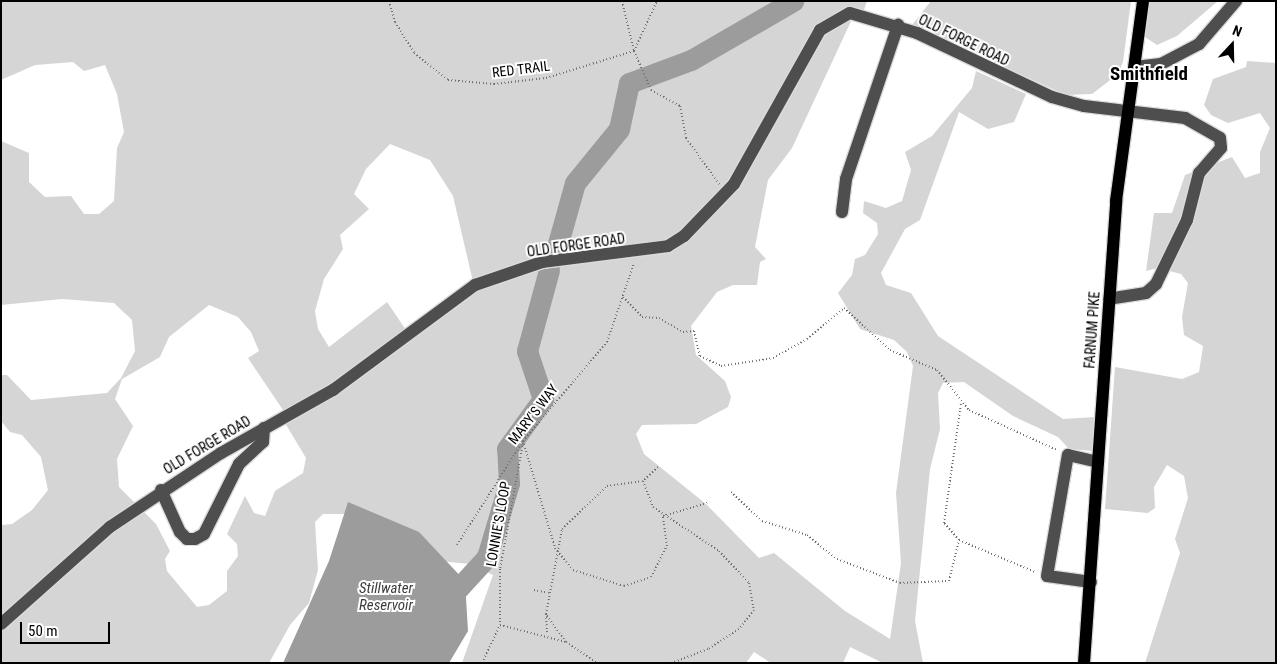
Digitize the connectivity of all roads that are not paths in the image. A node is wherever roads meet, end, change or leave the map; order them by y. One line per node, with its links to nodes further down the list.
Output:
1 (1143, 1): 4 (main road, FARNUM PIKE)
2 (1236, 1): 4 (street)
3 (898, 25): 5 (street, OLD FORGE ROAD); 6 (street); 8 (street, OLD FORGE ROAD)
4 (1135, 66): 5 (main road, FARNUM PIKE)
5 (1128, 109): 7 (main road, FARNUM PIKE); 7 (street, OLD FORGE ROAD)
6 (842, 212)
7 (1109, 300): 10 (main road, FARNUM PIKE)
8 (264, 428): 9 (street, OLD FORGE ROAD); 11 (street)
9 (232, 446): 11 (street); 12 (street, OLD FORGE ROAD)
10 (1098, 462): 13 (main road, FARNUM PIKE); 13 (street)
11 (241, 463): 12 (street)
12 (161, 490): 14 (street, OLD FORGE ROAD)
13 (1091, 582): 15 (main road, FARNUM PIKE)
14 (1, 624)
15 (1084, 663)

